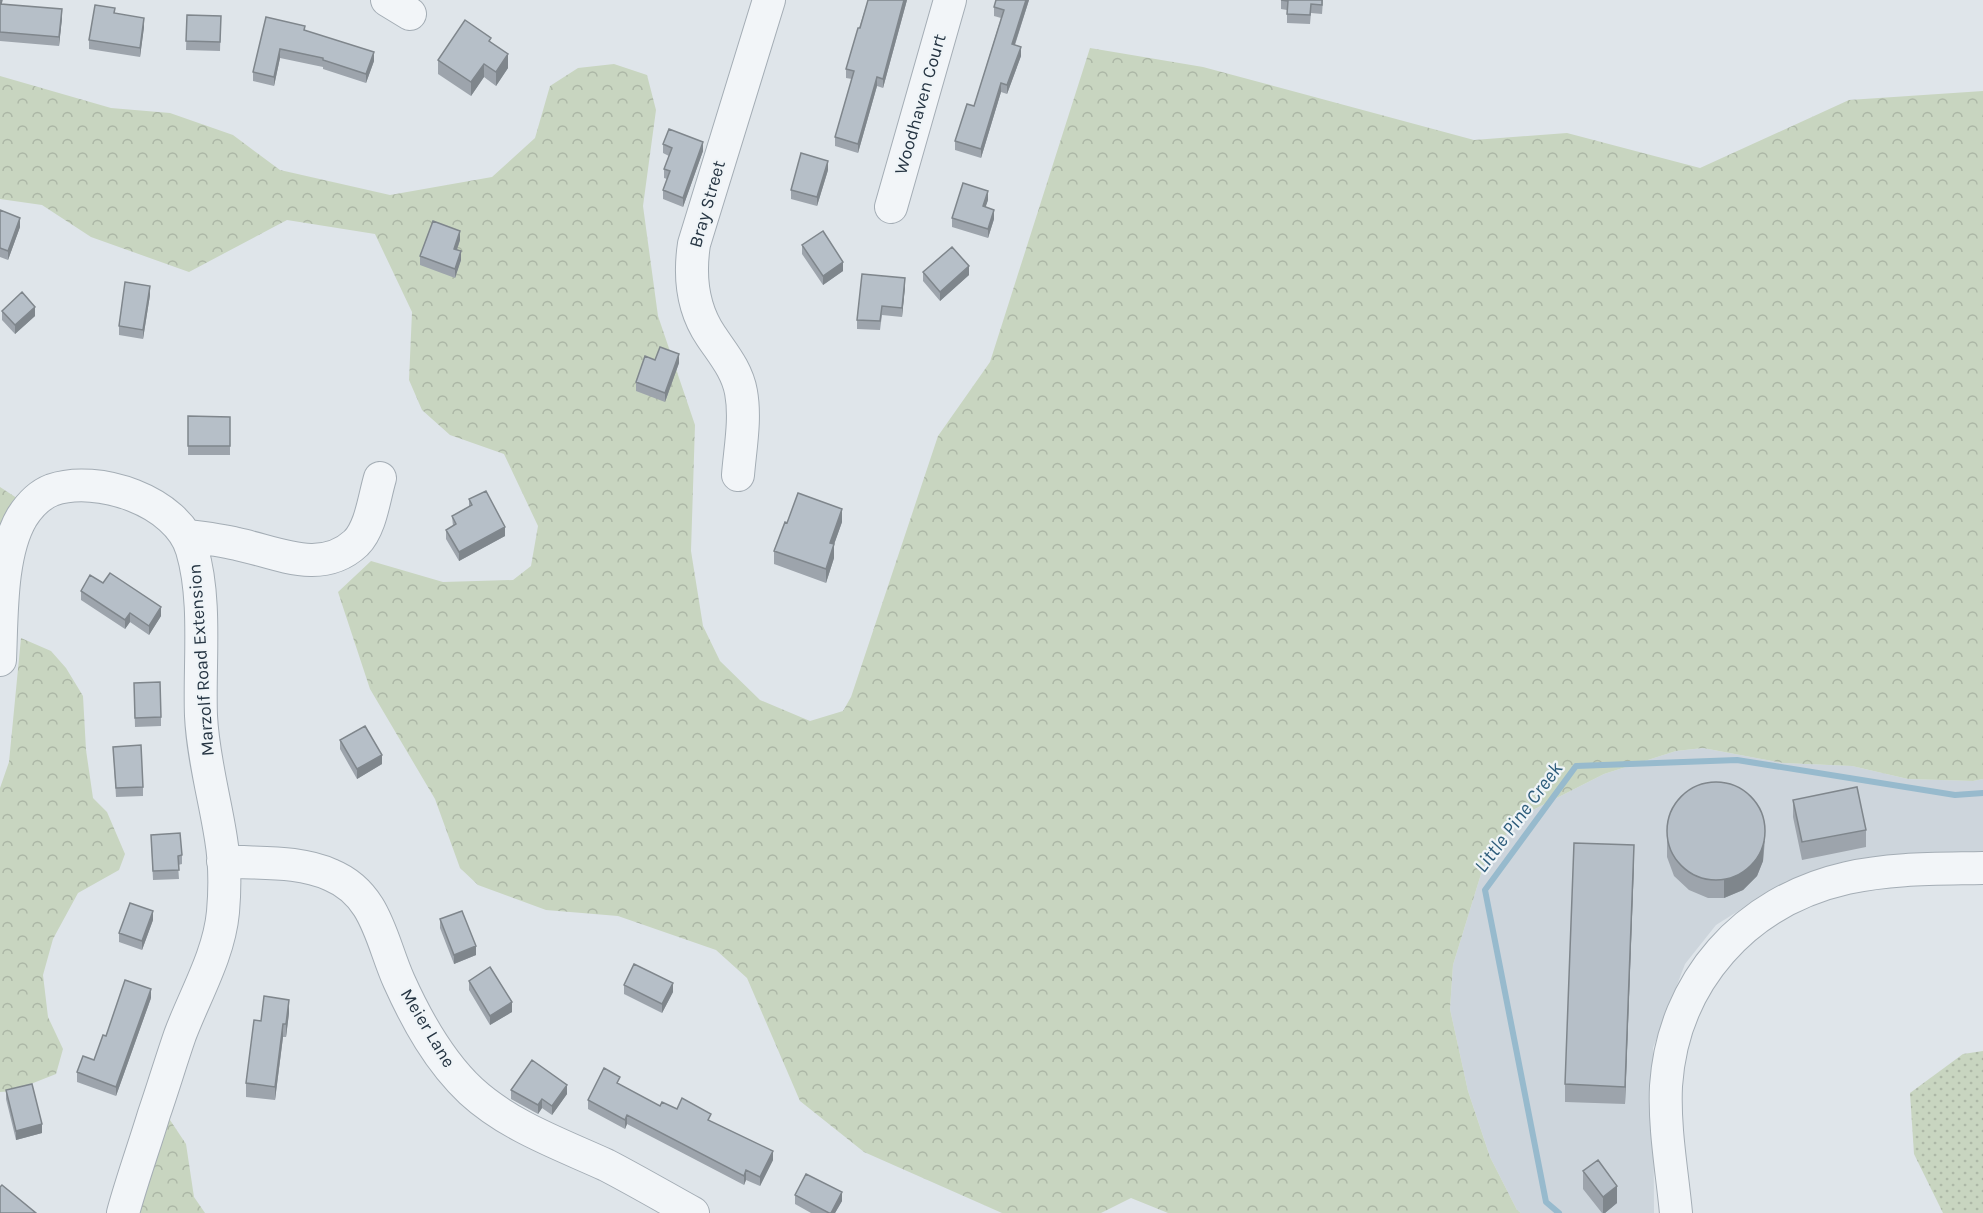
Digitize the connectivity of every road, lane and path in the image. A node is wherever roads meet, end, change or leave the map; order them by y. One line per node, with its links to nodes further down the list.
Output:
1 (769, 0): 4 (street, Bray Street)
2 (950, 0): 3 (street, Woodhaven Court)
3 (891, 207)
4 (738, 475)
5 (380, 478): 6 (street)
6 (187, 537): 7 (street, Marzolf Road Extension); 8 (street, Marzolf Road Extension)
7 (0, 660)
8 (223, 861): 10 (street, Marzolf Road Extension); 11 (street, Meier Lane)
9 (1983, 868): 12 (street)
10 (123, 1213)
11 (693, 1213)
12 (1677, 1213)

